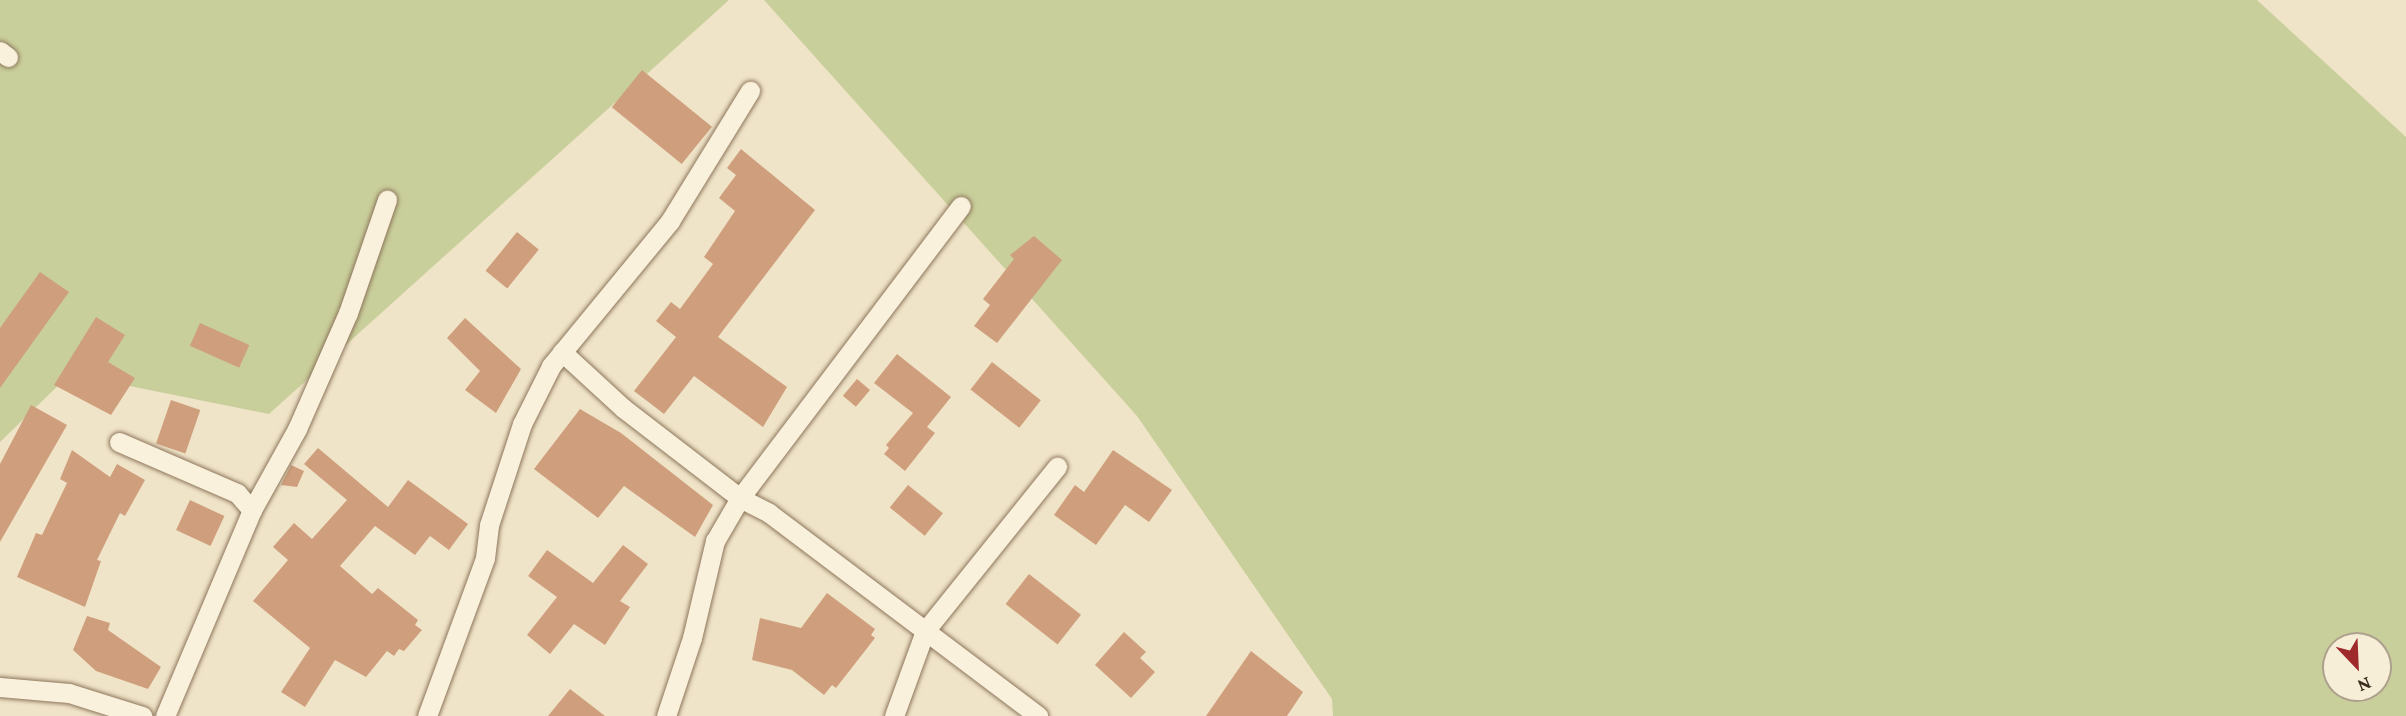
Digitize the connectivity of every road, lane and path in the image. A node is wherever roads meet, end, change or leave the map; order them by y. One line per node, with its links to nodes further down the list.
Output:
1 (750, 91): 4 (street)
2 (387, 200): 8 (street)
3 (961, 206): 7 (street)
4 (562, 352): 7 (street); 13 (street)
5 (119, 442): 8 (street)
6 (1057, 467): 9 (street)
7 (740, 498): 9 (street); 14 (street)
8 (252, 510): 12 (street)
9 (925, 631): 15 (street); 16 (street)
10 (0, 687): 11 (street)
11 (142, 716)
12 (165, 716)
13 (427, 716)
14 (666, 716)
15 (894, 716)
16 (1038, 716)

